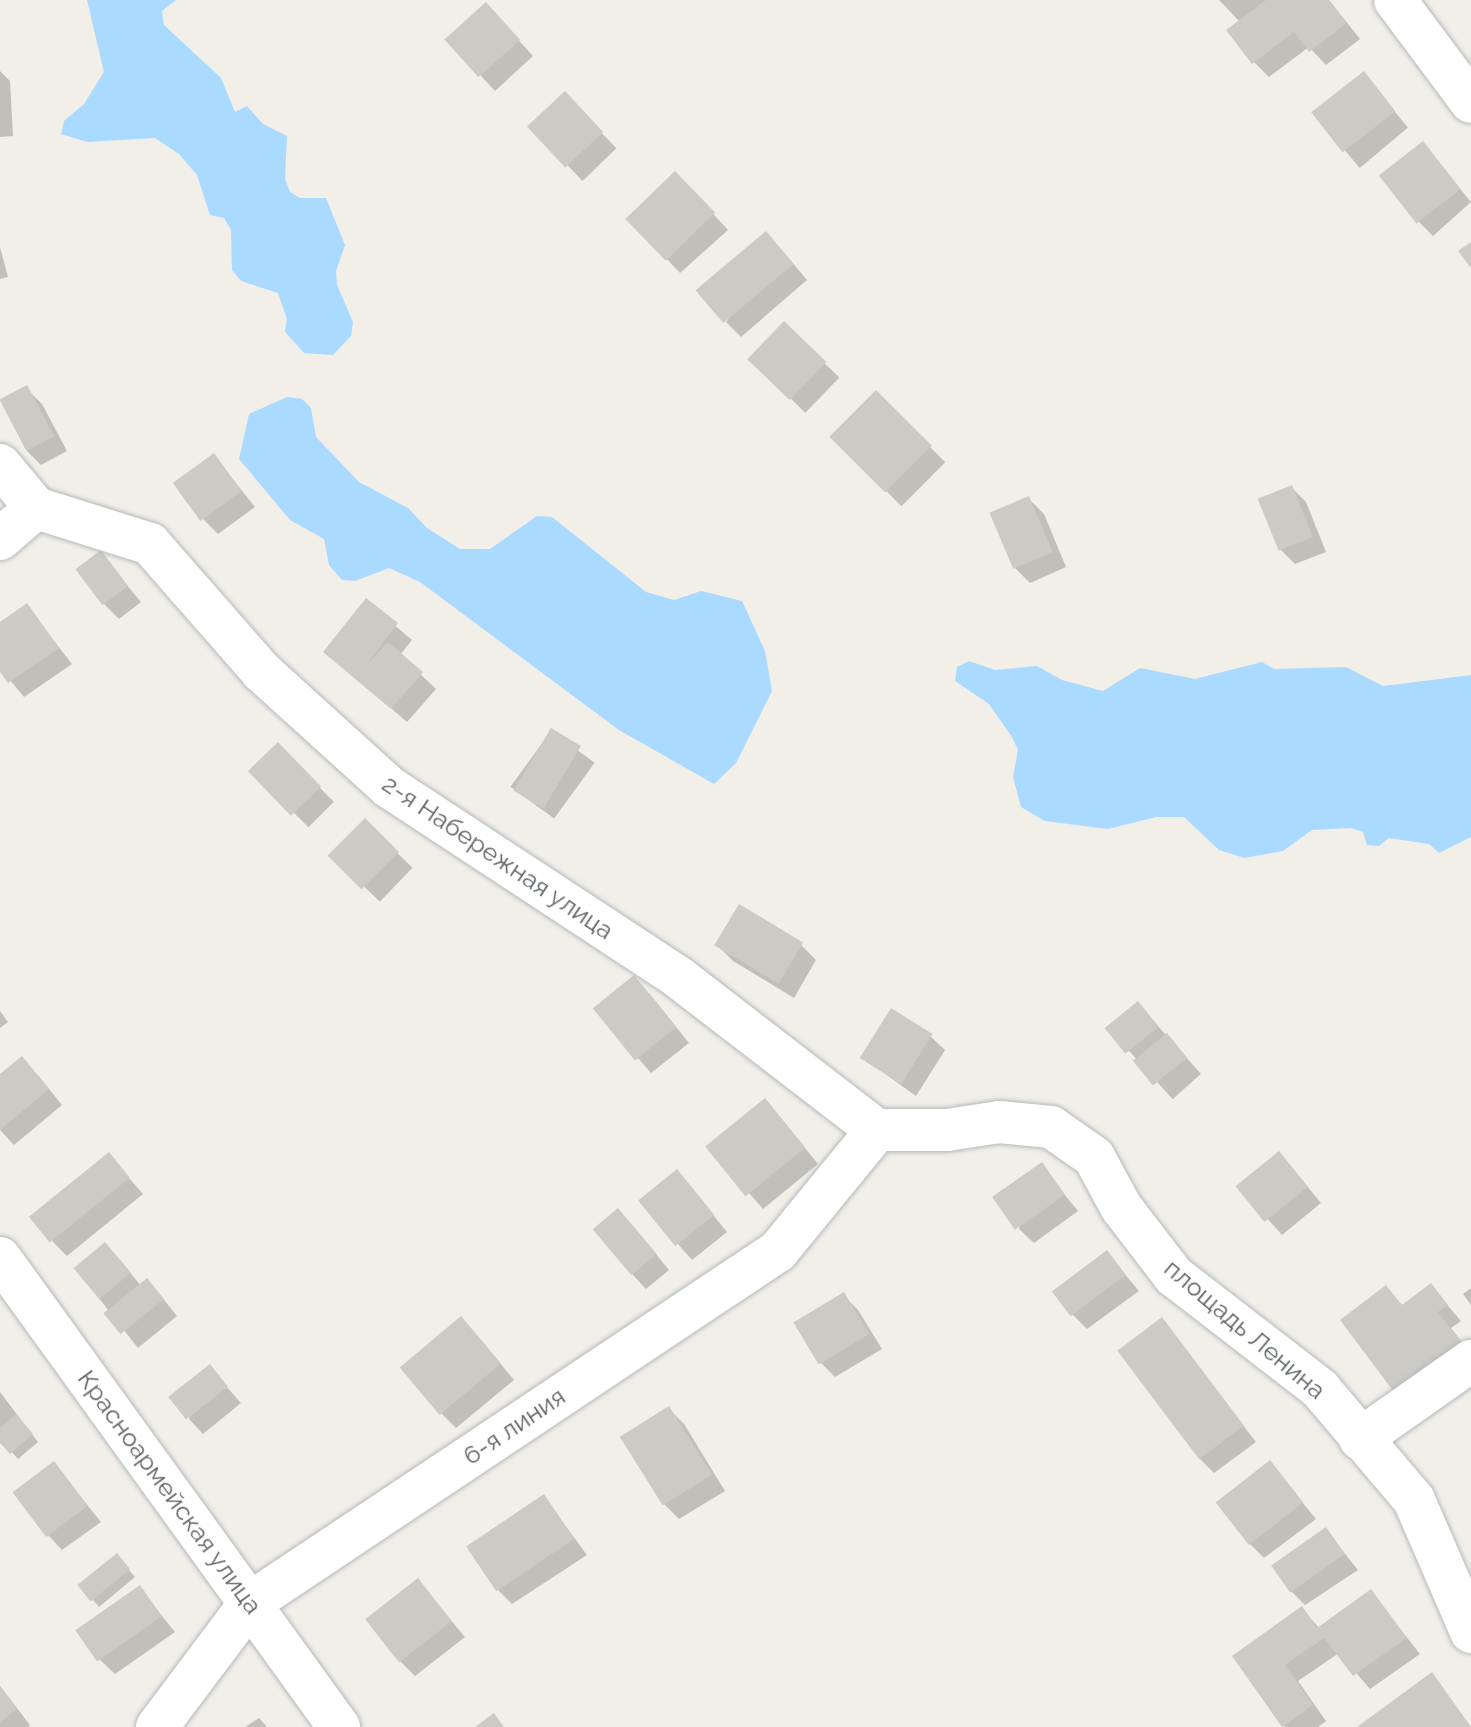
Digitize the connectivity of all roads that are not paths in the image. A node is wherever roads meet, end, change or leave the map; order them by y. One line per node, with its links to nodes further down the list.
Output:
1 (1396, 0): 2 (street)
2 (1471, 102)
3 (0, 465): 4 (street)
4 (36, 508): 5 (street); 6 (street, 2-я Набережная улица)
5 (0, 539)
6 (877, 1130): 9 (street, площадь Ленина); 10 (street, 6-я линия)
7 (0, 1258): 10 (street, Красноармейская улица)
8 (1471, 1361): 9 (street)
9 (1360, 1438): 11 (street, площадь Ленина)
10 (250, 1603): 12 (street, 6-я линия); 13 (street, Красноармейская улица)
11 (1471, 1632)
12 (157, 1727)
13 (339, 1727)

